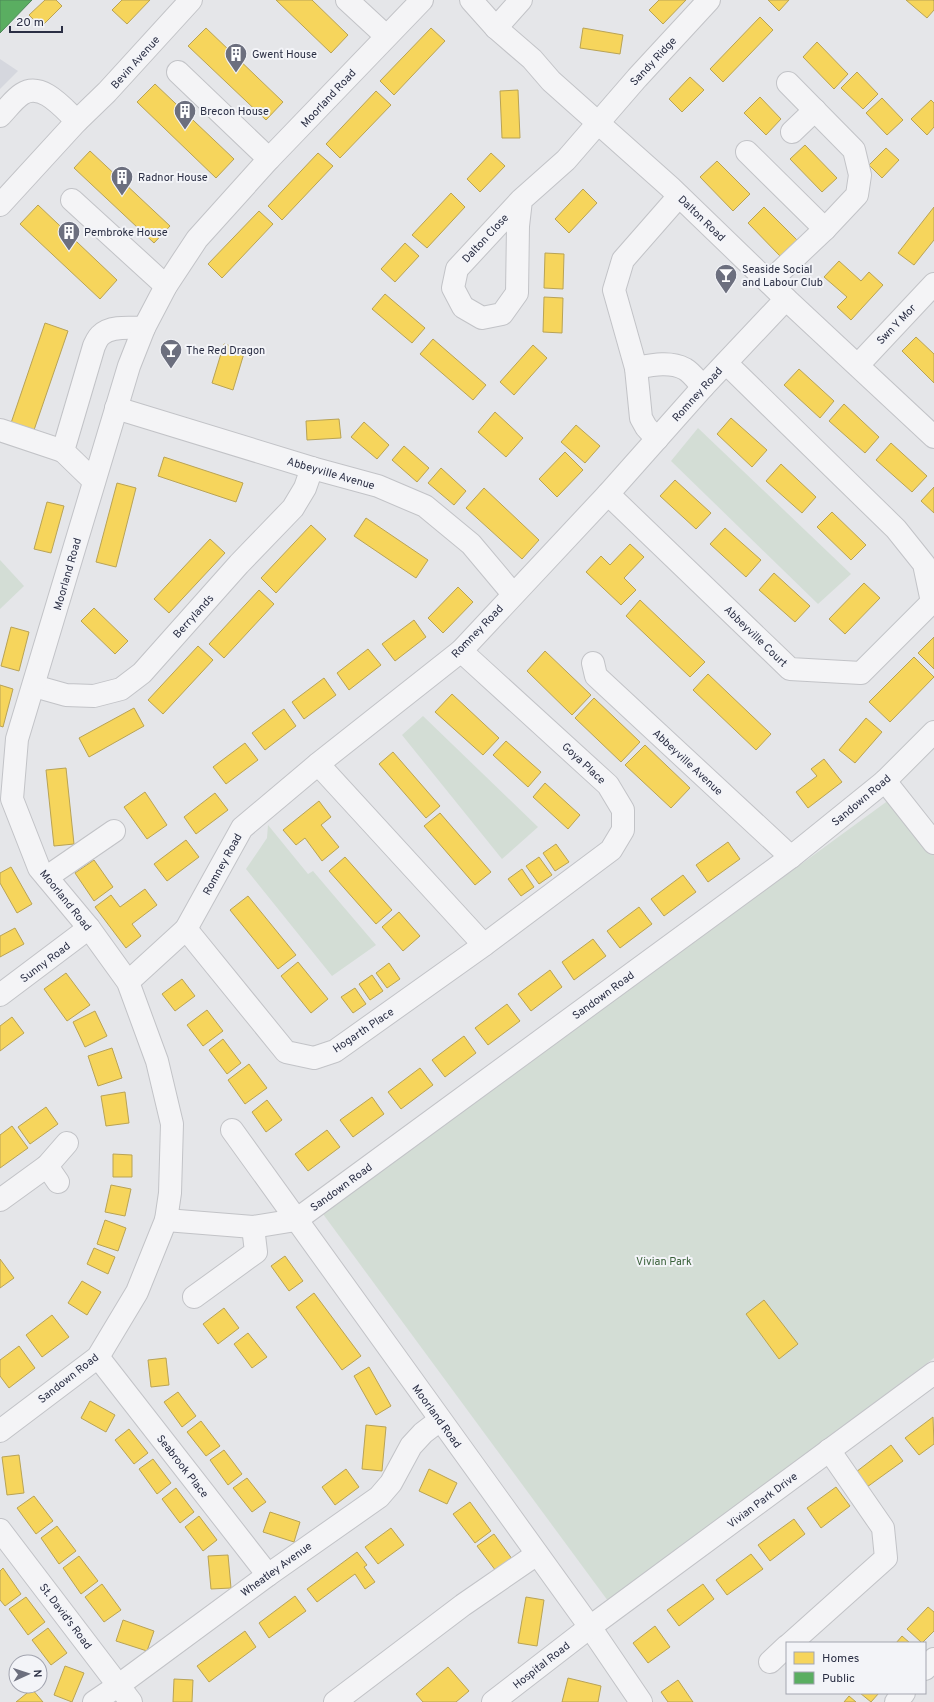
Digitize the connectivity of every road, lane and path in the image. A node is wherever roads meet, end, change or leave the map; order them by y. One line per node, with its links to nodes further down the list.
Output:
1 (191, 0): 13 (street, Bevin Avenue)
2 (346, 0): 8 (street)
3 (422, 0): 8 (street, Moorland Road)
4 (471, 0): 7 (street, Dalton Road)
5 (521, 0): 7 (street)
6 (710, 0): 14 (street, Sandy Ridge)
7 (496, 28): 14 (street, Dalton Road)
8 (386, 36): 17 (street, Moorland Road)
9 (178, 72): 17 (street)
10 (788, 83): 11 (street)
11 (815, 110): 15 (street); 22 (street)
12 (0, 116): 13 (street)
13 (77, 121): 21 (street, Bevin Avenue)
14 (598, 123): 18 (street, Dalton Road); 20 (street, Dalton Close)
15 (792, 132)
16 (747, 152): 22 (street)
17 (269, 159): 25 (street, Moorland Road)
18 (679, 196): 23 (street, Dalton Road); 30 (street)
19 (72, 200): 25 (street)
20 (521, 200): 20 (street, Dalton Close)
21 (0, 205)
22 (825, 229): 23 (street)
23 (769, 282): 26 (street, Dalton Road)
24 (934, 284): 29 (street, Swn Y Mor)
25 (166, 286): 27 (street, Moorland Road)
26 (786, 300): 28 (street, Romney Road); 29 (street, Dalton Road)
27 (144, 328): 32 (street, Moorland Road); 36 (street)
28 (726, 363): 31 (street, Romney Road); 39 (street, Abbeyville Court)
29 (858, 365): 34 (street, Dalton Road)
30 (636, 368): 31 (street); 35 (street)
31 (703, 387): 35 (street, Romney Road)
32 (116, 408): 37 (street, Abbeyville Avenue); 38 (street, Moorland Road)
33 (0, 430): 36 (street)
34 (934, 437)
35 (657, 439): 39 (street, Romney Road)
36 (63, 451): 38 (street)
37 (312, 468): 40 (street, Abbeyville Avenue); 43 (street, Berrylands)
38 (94, 481): 43 (street, Moorland Road)
39 (608, 494): 40 (street, Romney Road)
40 (513, 594): 41 (street, Romney Road)
41 (461, 651): 45 (street, Romney Road); 54 (street, Goya Place)
42 (593, 663): 50 (street, Abbeyville Avenue)
43 (34, 686): 47 (street, Moorland Road)
44 (934, 732): 46 (street, Sandown Road)
45 (318, 764): 53 (street, Romney Road); 54 (street)
46 (885, 781): 49 (street); 50 (street, Sandown Road)
47 (6, 800): 51 (street, Moorland Road)
48 (114, 831): 51 (street)
49 (934, 843)
50 (791, 857): 61 (street, Sandown Road)
51 (47, 878): 52 (street, Moorland Road)
52 (89, 928): 55 (street, Moorland Road); 56 (street, Sunny Road)
53 (186, 930): 54 (street, Hogarth Place); 55 (street, Romney Road)
54 (484, 945)
55 (128, 982): 60 (street, Moorland Road)
56 (0, 995)
57 (232, 1130): 61 (street, Moorland Road)
58 (67, 1143): 59 (street)
59 (0, 1200)
60 (166, 1220): 62 (street, Sandown Road); 64 (street, Sandown Road)
61 (296, 1220): 62 (street, Sandown Road); 66 (street, Moorland Road)
62 (253, 1227): 63 (street)
63 (194, 1297)
64 (98, 1357): 67 (street, Sandown Road); 71 (street, Seabrook Place)
65 (934, 1373): 68 (street, Vivian Park Drive)
66 (440, 1420): 70 (street, Moorland Road); 71 (street, Wheatley Avenue)
67 (0, 1431)
68 (829, 1450): 72 (street, Vivian Park Drive); 73 (street)
69 (0, 1530): 78 (street, St. David's Road)
70 (537, 1554): 72 (street, Moorland Road); 81 (street)
71 (268, 1575): 78 (street, Wheatley Avenue)
72 (590, 1628): 82 (street, Hospital Road); 83 (street, Moorland Road)
73 (792, 1642)
74 (786, 1647): 76 (street)
75 (934, 1659): 77 (street)
76 (770, 1662)
77 (926, 1668)
78 (125, 1694): 80 (street, Wheatley Avenue)
79 (903, 1694): 84 (street)
80 (94, 1702)
81 (335, 1702)
82 (493, 1702)
83 (641, 1702)
84 (896, 1702)

